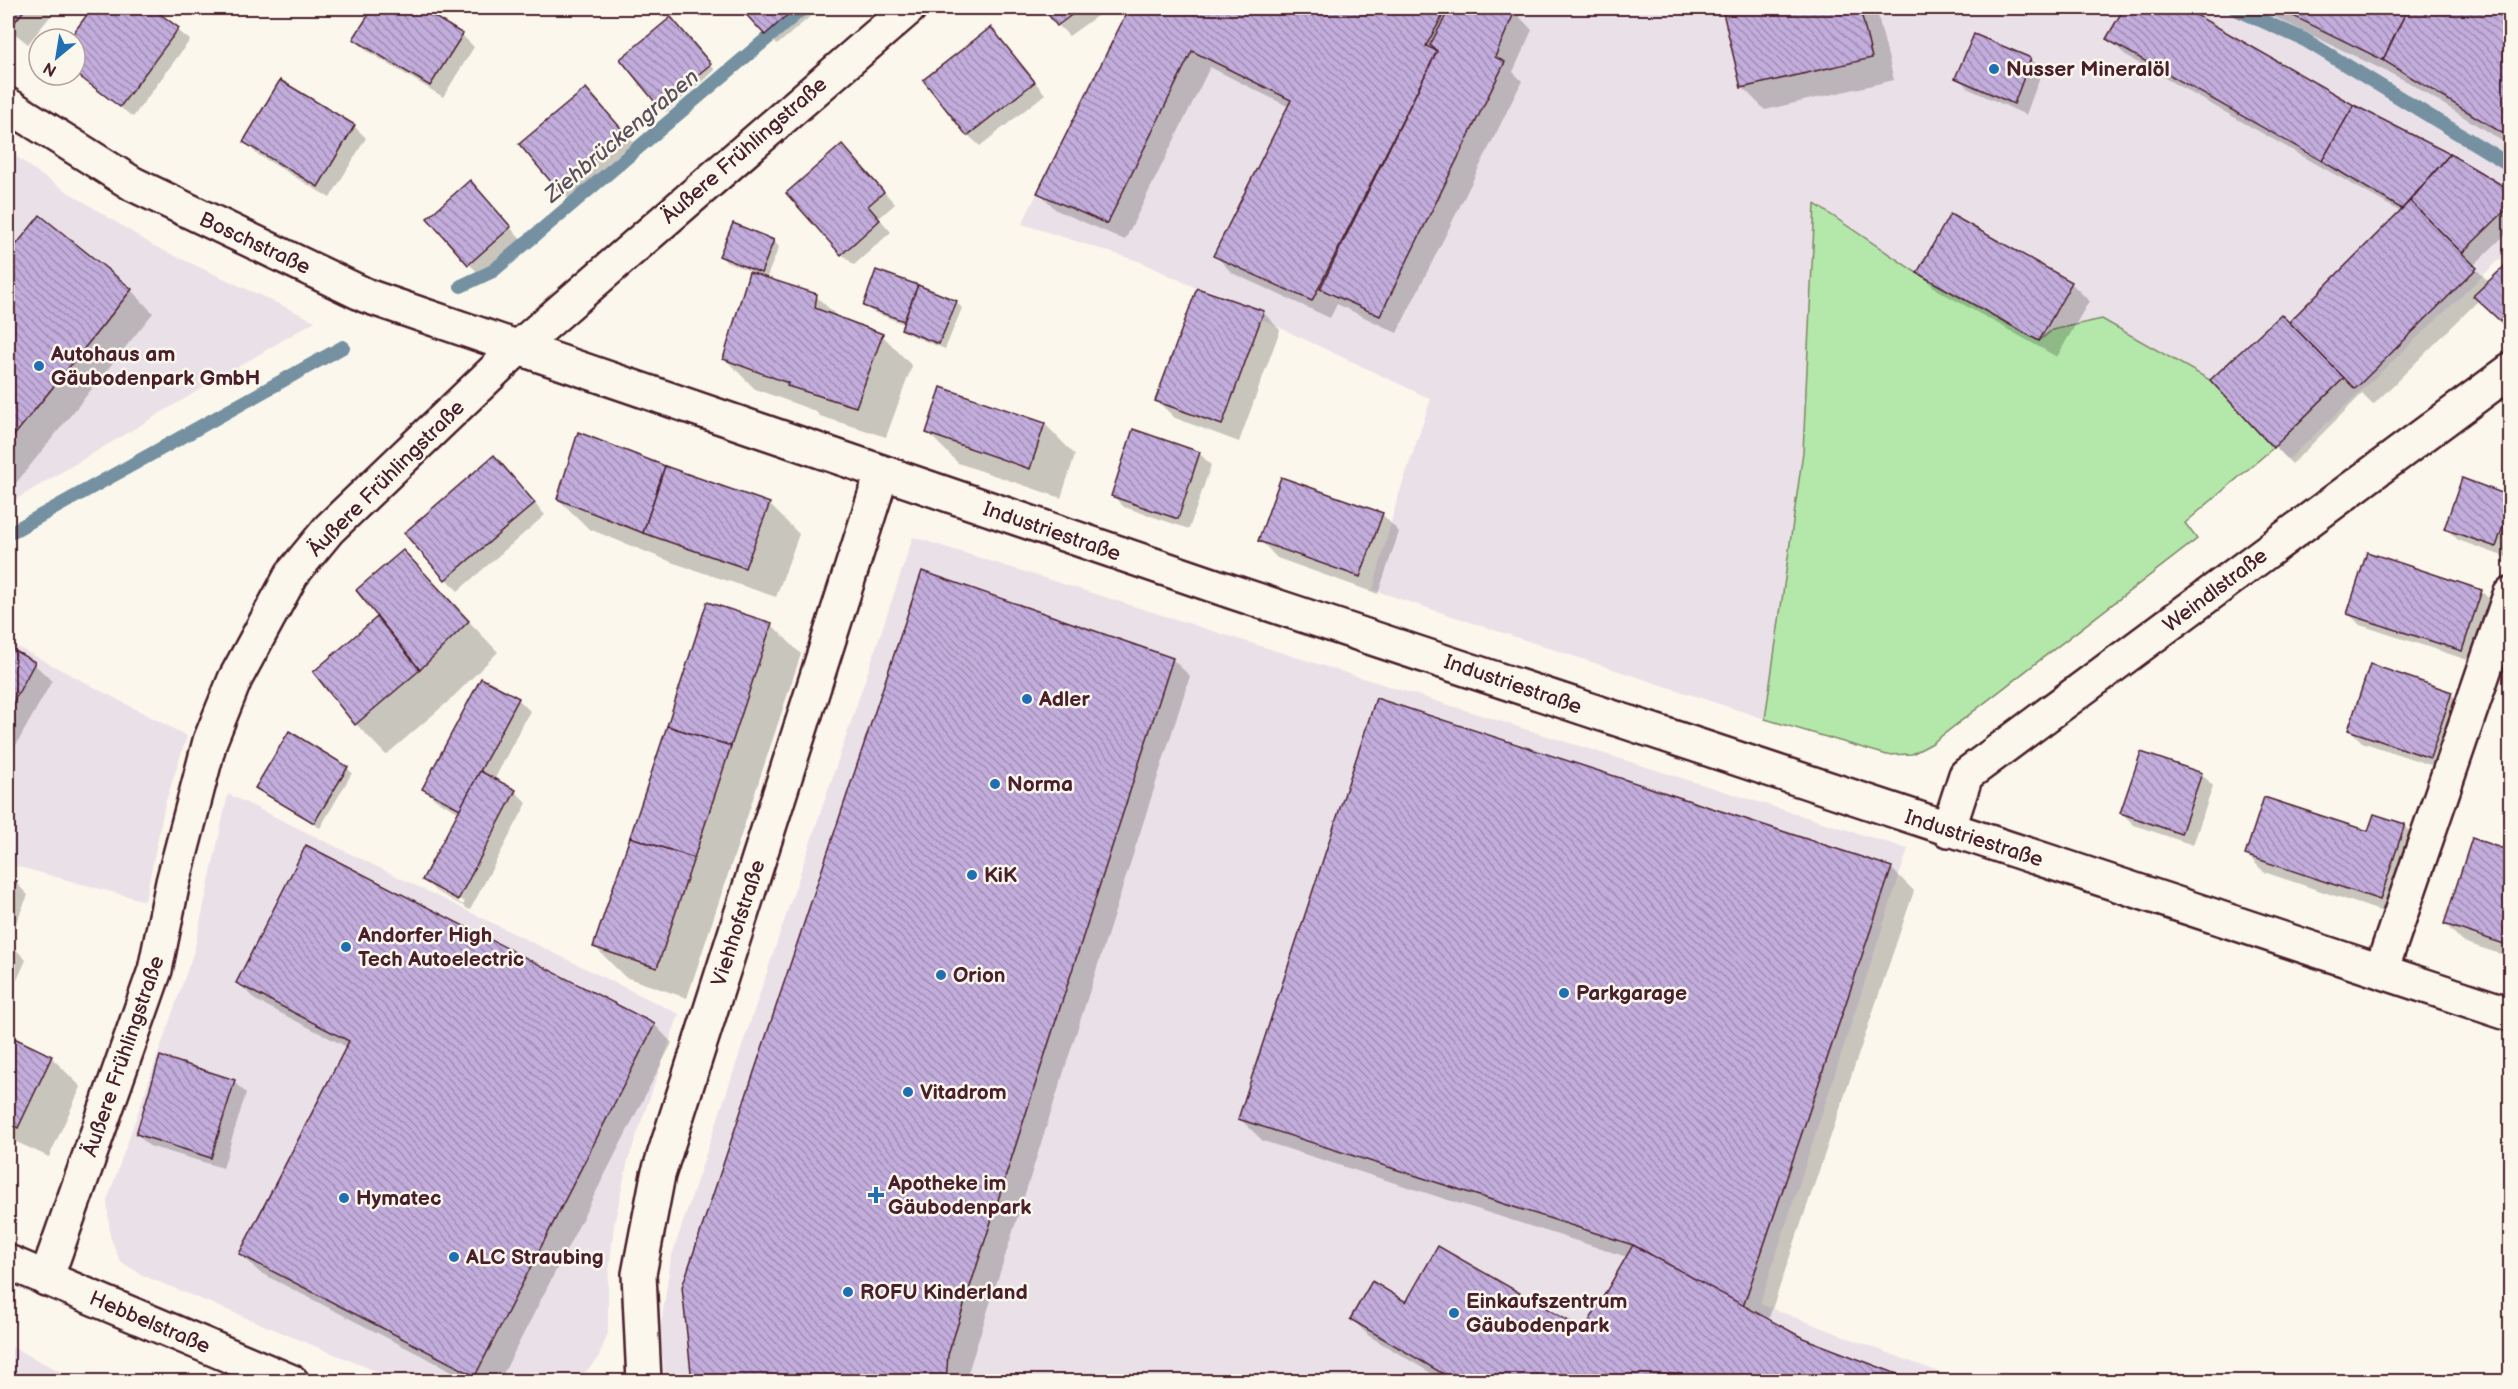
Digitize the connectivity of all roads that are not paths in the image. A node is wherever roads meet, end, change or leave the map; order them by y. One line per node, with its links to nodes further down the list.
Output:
1 (909, 8): 3 (street, Äußere Frühlingstraße)
2 (8, 105): 3 (street, Boschstraße)
3 (519, 347): 5 (street, Industriestraße); 11 (street, Äußere Frühlingstraße)
4 (2511, 370): 7 (street, Weindlstraße)
5 (882, 473): 7 (street, Industriestraße); 13 (street, Viehhofstraße)
6 (2511, 595): 8 (street)
7 (1948, 830): 8 (street, Industriestraße)
8 (2381, 971): 9 (street, Industriestraße)
9 (2511, 1014)
10 (8, 1262): 11 (street, Hebbelstraße)
11 (46, 1279): 12 (street, Hebbelstraße)
12 (292, 1382)
13 (644, 1382)

